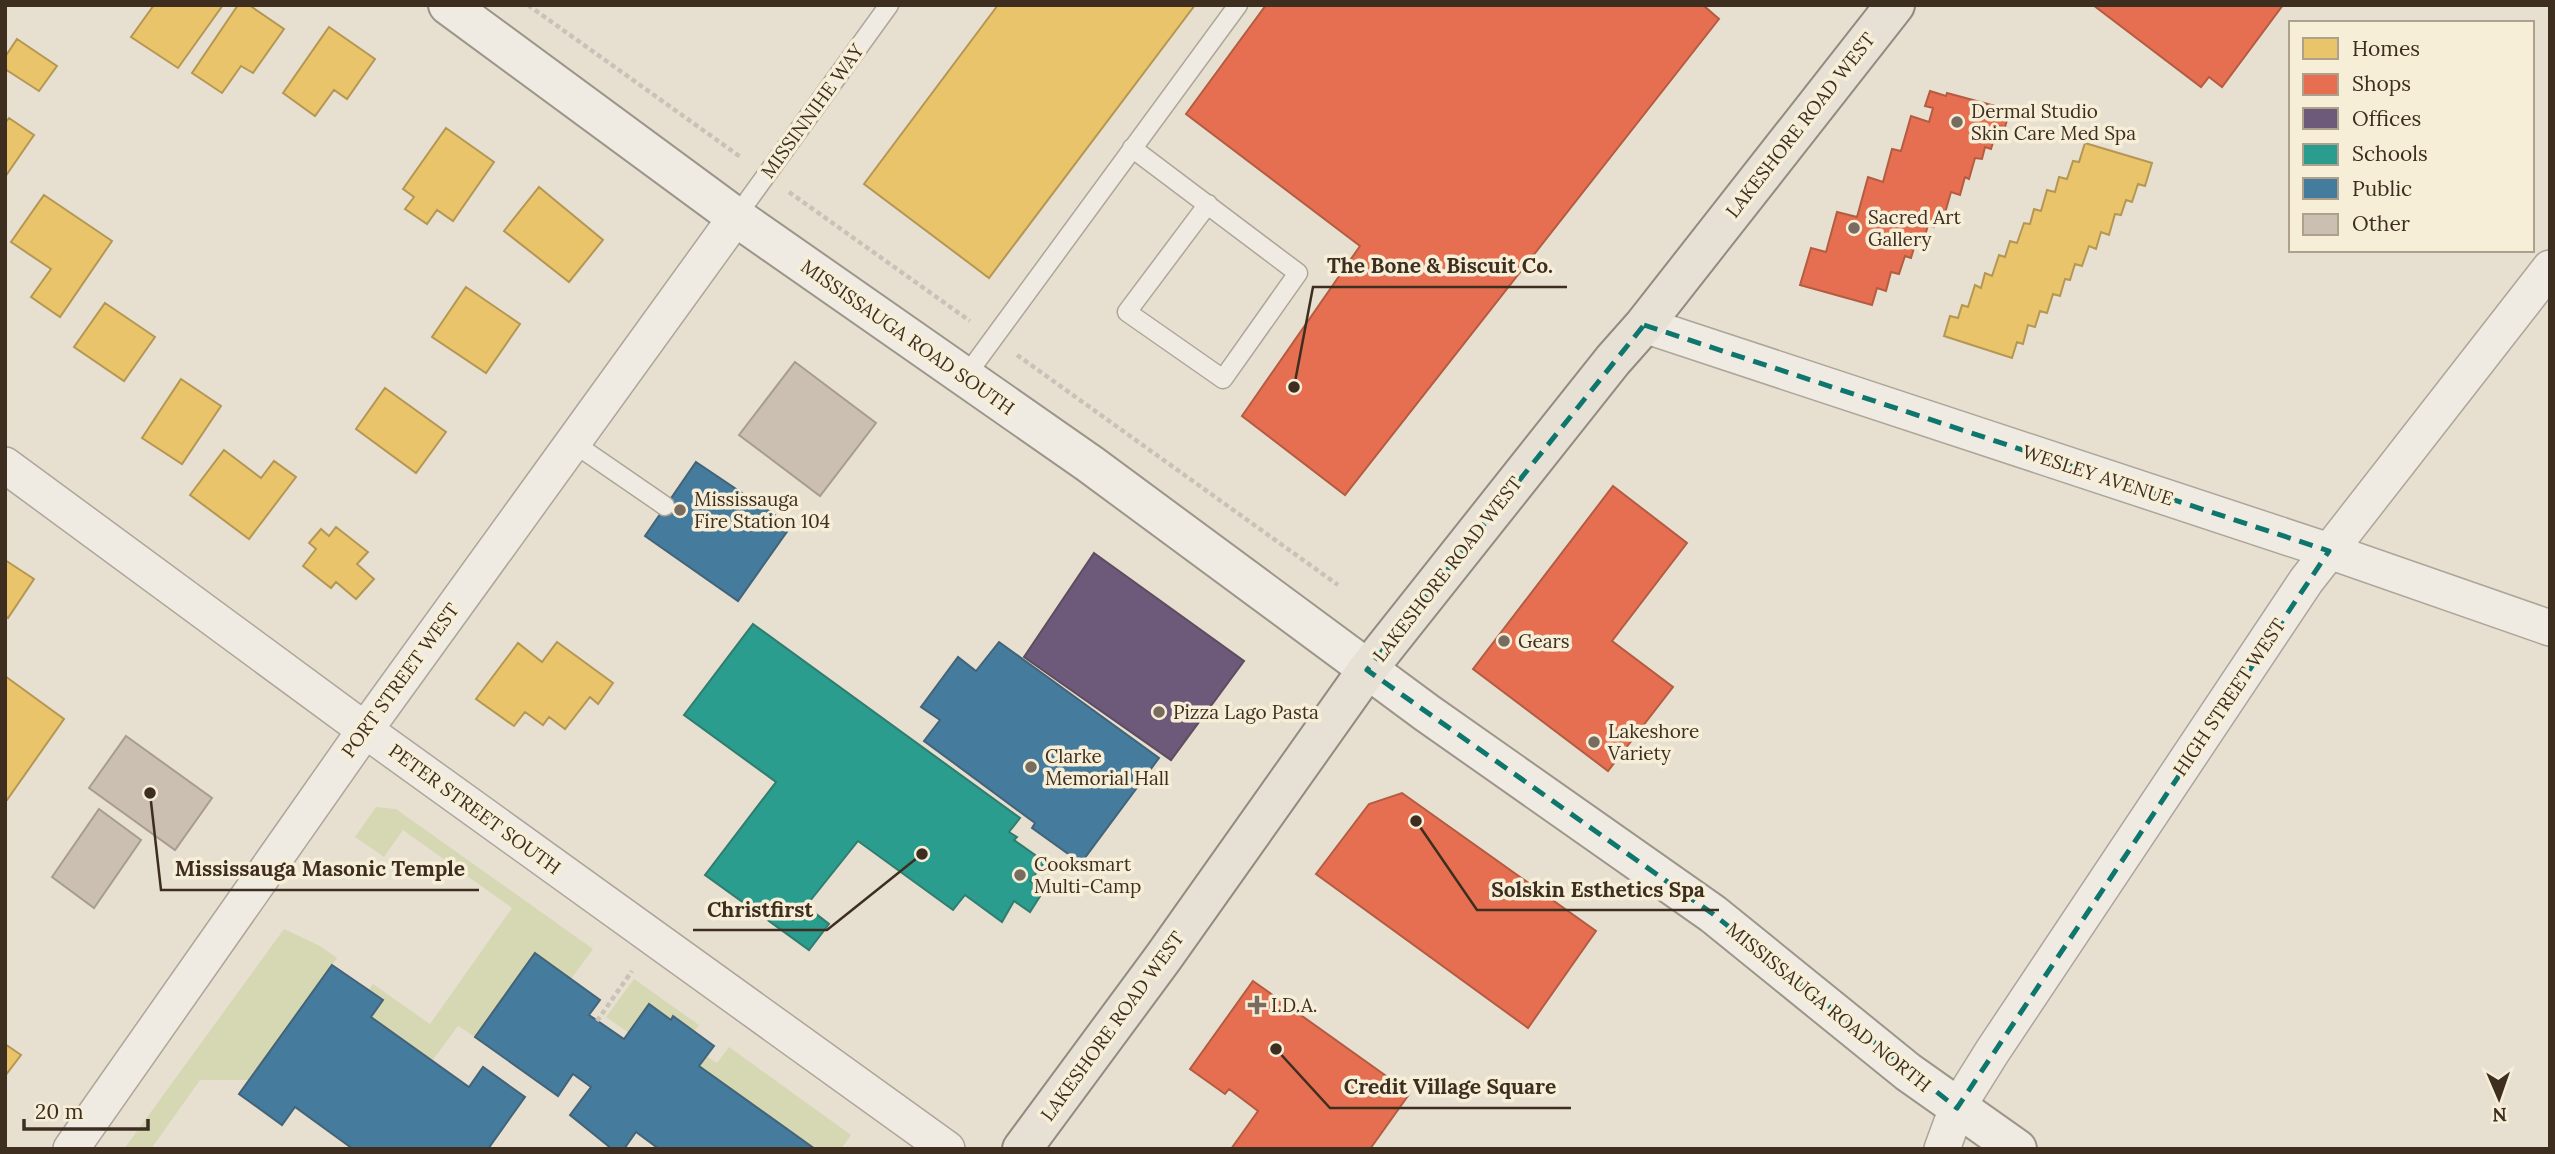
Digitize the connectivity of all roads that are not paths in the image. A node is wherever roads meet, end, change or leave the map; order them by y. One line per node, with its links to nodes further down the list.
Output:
1 (448, 5): 7 (street, MISSISSAUGA ROAD SOUTH)
2 (889, 5): 7 (lane, MISSINNIHE WAY)
3 (1238, 5): 5 (lane)
4 (1895, 5): 9 (main road, LAKESHORE ROAD WEST)
5 (1132, 148): 6 (lane); 10 (lane)
6 (1208, 204): 6 (lane)
7 (736, 217): 10 (street, MISSISSAUGA ROAD SOUTH); 11 (street, PORT STREET WEST)
8 (2550, 268): 14 (street, HIGH STREET WEST)
9 (1644, 325): 14 (street, WESLEY AVENUE); 16 (main road, LAKESHORE ROAD WEST)
10 (965, 377): 16 (street, MISSISSAUGA ROAD SOUTH)
11 (572, 442): 13 (lane); 17 (street, PORT STREET WEST)
12 (5, 465): 17 (street, PETER STREET SOUTH)
13 (665, 506)
14 (2329, 551): 15 (street, WESLEY AVENUE); 18 (street, HIGH STREET WEST)
15 (2550, 628)
16 (1367, 670): 18 (street, MISSISSAUGA ROAD NORTH); 21 (main road, LAKESHORE ROAD WEST)
17 (365, 730): 19 (street, PORT STREET WEST); 20 (street, PETER STREET SOUTH)
18 (1957, 1108): 22 (street, HIGH STREET WEST); 23 (street, MISSISSAUGA ROAD NORTH)
19 (71, 1149)
20 (947, 1149)
21 (1022, 1149)
22 (1942, 1149)
23 (2017, 1149)

